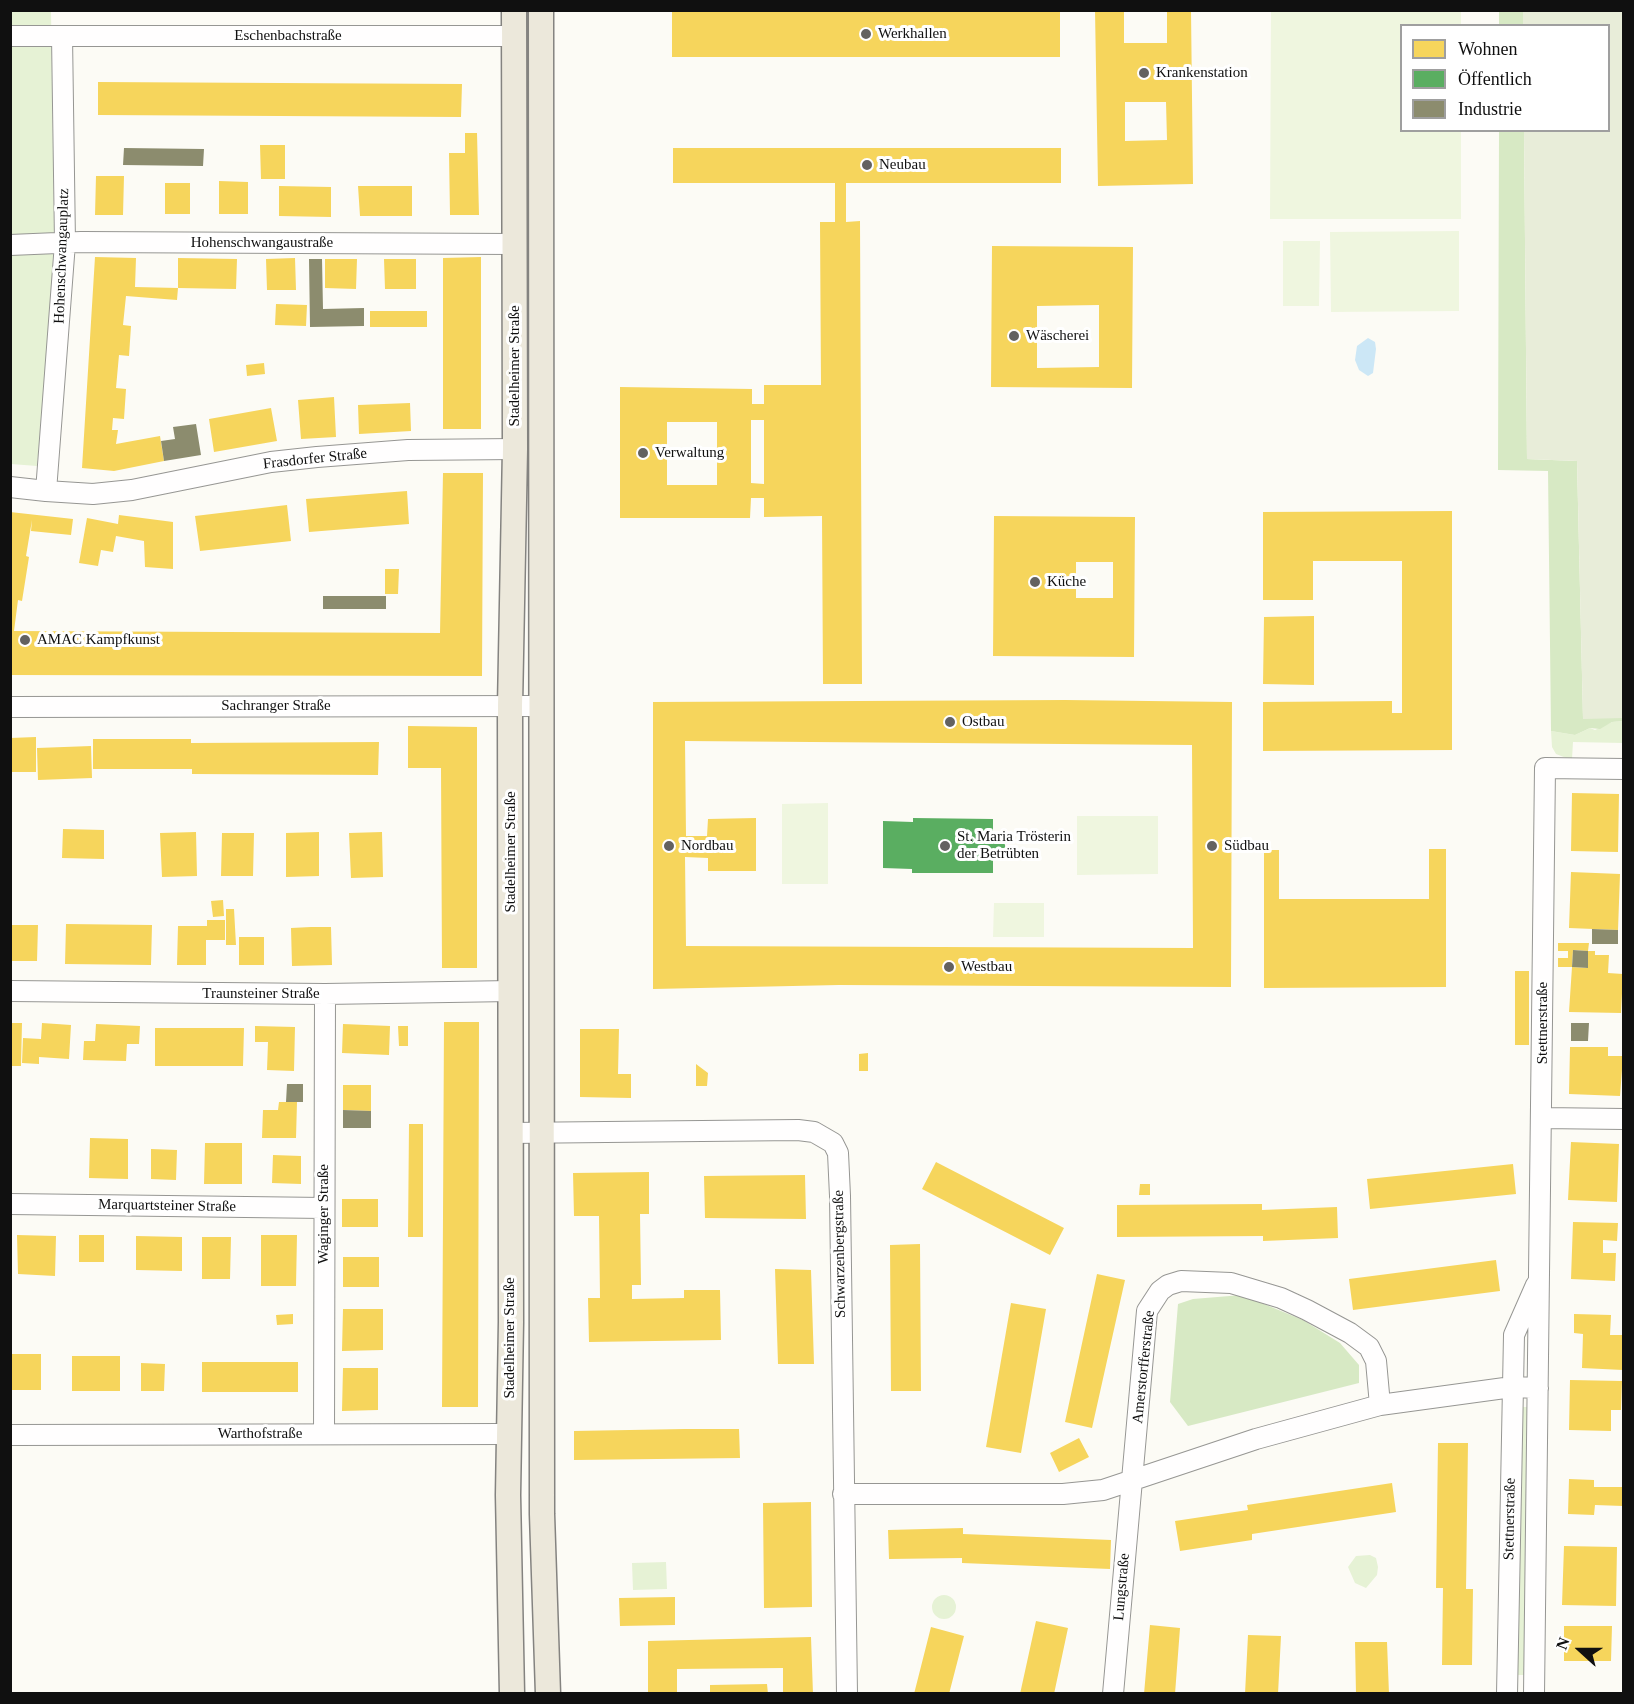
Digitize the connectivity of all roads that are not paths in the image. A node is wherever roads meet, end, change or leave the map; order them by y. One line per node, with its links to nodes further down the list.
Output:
1 (514, 10): 5 (main road, Stadelheimer Straße)
2 (541, 10): 13 (main road, Stadelheimer Straße)
3 (10, 36): 4 (street)
4 (62, 36): 5 (street, Eschenbachstraße); 6 (street, Hohenschwangauplatz)
5 (514, 36): 8 (main road, Stadelheimer Straße)
6 (65, 243): 7 (street, Hohenschwangaustraße); 8 (street, Hohenschwangaustraße); 11 (street, Hohenschwangauplatz)
7 (10, 244)
8 (514, 244): 9 (main road, Stadelheimer Straße)
9 (515, 449): 11 (street, Frasdorfer Straße); 12 (main road, Stadelheimer Straße)
10 (10, 487): 11 (street)
11 (46, 491)
12 (510, 706): 13 (street, Sachranger Straße); 14 (street, Sachranger Straße); 17 (main road, Stadelheimer Straße)
13 (542, 706): 22 (main road, Stadelheimer Straße)
14 (10, 707)
15 (1623, 769): 19 (street, Stettnerstraße)
16 (10, 991): 18 (street, Traunsteiner Straße)
17 (511, 991): 18 (street, Traunsteiner Straße); 21 (main road, Stadelheimer Straße)
18 (324, 994): 24 (street, Waginger Straße)
19 (1542, 1118): 20 (street); 25 (street, Stettnerstraße)
20 (1623, 1119)
21 (510, 1133): 22 (street, Schwarzenbergstraße); 30 (main road, Stadelheimer Straße)
22 (542, 1133): 33 (street, Schwarzenbergstraße); 35 (main road, Stadelheimer Straße)
23 (10, 1204): 24 (street, Marquartsteiner Straße)
24 (324, 1208): 29 (street, Waginger Straße)
25 (1539, 1277): 26 (street, Stettnerstraße); 27 (street, Stettnerstraße)
26 (1512, 1388): 27 (street); 28 (street); 38 (street, Stettnerstraße)
27 (1538, 1388): 39 (street, Stettnerstraße)
28 (1380, 1405): 32 (street); 32 (street, Amerstorfferstraße)
29 (324, 1434): 30 (street, Warthofstraße); 31 (street, Warthofstraße)
30 (509, 1434): 34 (main road, Stadelheimer Straße)
31 (10, 1435)
32 (1132, 1481): 33 (street); 37 (street, Lungstraße)
33 (843, 1494): 36 (street, Schwarzenbergstraße)
34 (512, 1694)
35 (548, 1694)
36 (847, 1694)
37 (1113, 1694)
38 (1507, 1694)
39 (1534, 1694)

